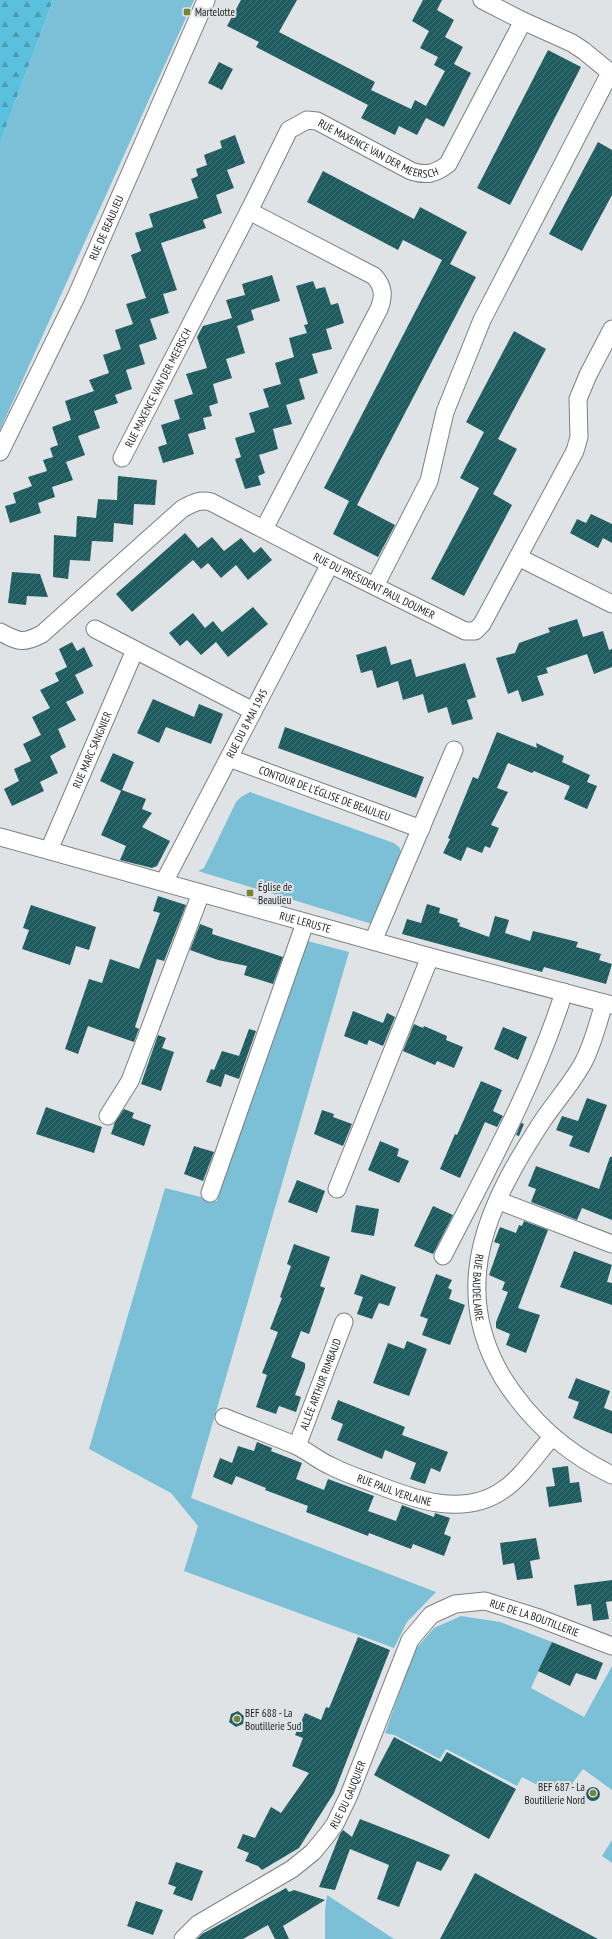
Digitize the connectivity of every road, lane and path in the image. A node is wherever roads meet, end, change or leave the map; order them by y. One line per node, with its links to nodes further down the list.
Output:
1 (206, 0): 7 (street, RUE DE BEAULIEU)
2 (482, 0): 3 (street)
3 (523, 21): 4 (street); 5 (street, RUE MAXENCE VAN DER MEERSCH)
4 (611, 74): 12 (street)
5 (249, 211): 8 (street, RUE MAXENCE VAN DER MEERSCH); 9 (street)
6 (612, 329): 10 (street, RUE DU PRÉSIDENT PAUL DOUMER)
7 (0, 452)
8 (122, 458)
9 (264, 529): 11 (street, RUE DU PRÉSIDENT PAUL DOUMER); 15 (street, RUE DU PRÉSIDENT PAUL DOUMER)
10 (518, 556): 12 (street, RUE DU PRÉSIDENT PAUL DOUMER); 13 (street)
11 (330, 564): 12 (street, RUE DU PRÉSIDENT PAUL DOUMER); 17 (street, RUE DU 8 MAI 1945)
12 (375, 586)
13 (612, 604)
14 (95, 629): 16 (street)
15 (0, 632)
16 (135, 650): 17 (street); 22 (street, RUE MARC SANGNIER)
17 (253, 711): 19 (street, RUE DU 8 MAI 1945)
18 (454, 750): 20 (street)
19 (229, 758): 20 (street, CONTOUR DE L'ÉGLISE DE BEAULIEU); 23 (street, RUE DU 8 MAI 1945)
20 (421, 829): 26 (street)
21 (0, 837): 22 (street, RUE LERUSTE)
22 (49, 850): 23 (street, RUE LERUSTE)
23 (164, 882): 24 (street, RUE LERUSTE)
24 (201, 893): 25 (street, RUE LERUSTE); 30 (street)
25 (305, 923): 26 (street, RUE LERUSTE); 32 (street)
26 (373, 941): 27 (street, RUE LERUSTE)
27 (430, 957): 28 (street, RUE LERUSTE); 31 (street)
28 (564, 992): 29 (street, RUE LERUSTE); 35 (street)
29 (608, 1004): 33 (street, RUE BAUDELAIRE)
30 (108, 1116)
31 (337, 1189)
32 (210, 1193)
33 (499, 1201): 34 (street); 38 (street, RUE BAUDELAIRE)
34 (612, 1244)
35 (443, 1256)
36 (344, 1322): 39 (street, ALLÉE ARTHUR RIMBAUD)
37 (224, 1417): 39 (street, RUE PAUL VERLAINE)
38 (552, 1437): 39 (street, RUE PAUL VERLAINE); 40 (street, RUE BAUDELAIRE)
39 (297, 1446)
40 (612, 1475)
41 (455, 1604): 42 (street, RUE DE LA BOUTILLERIE); 43 (street, RUE DU GAUQUIER)
42 (612, 1646)
43 (183, 1939)

